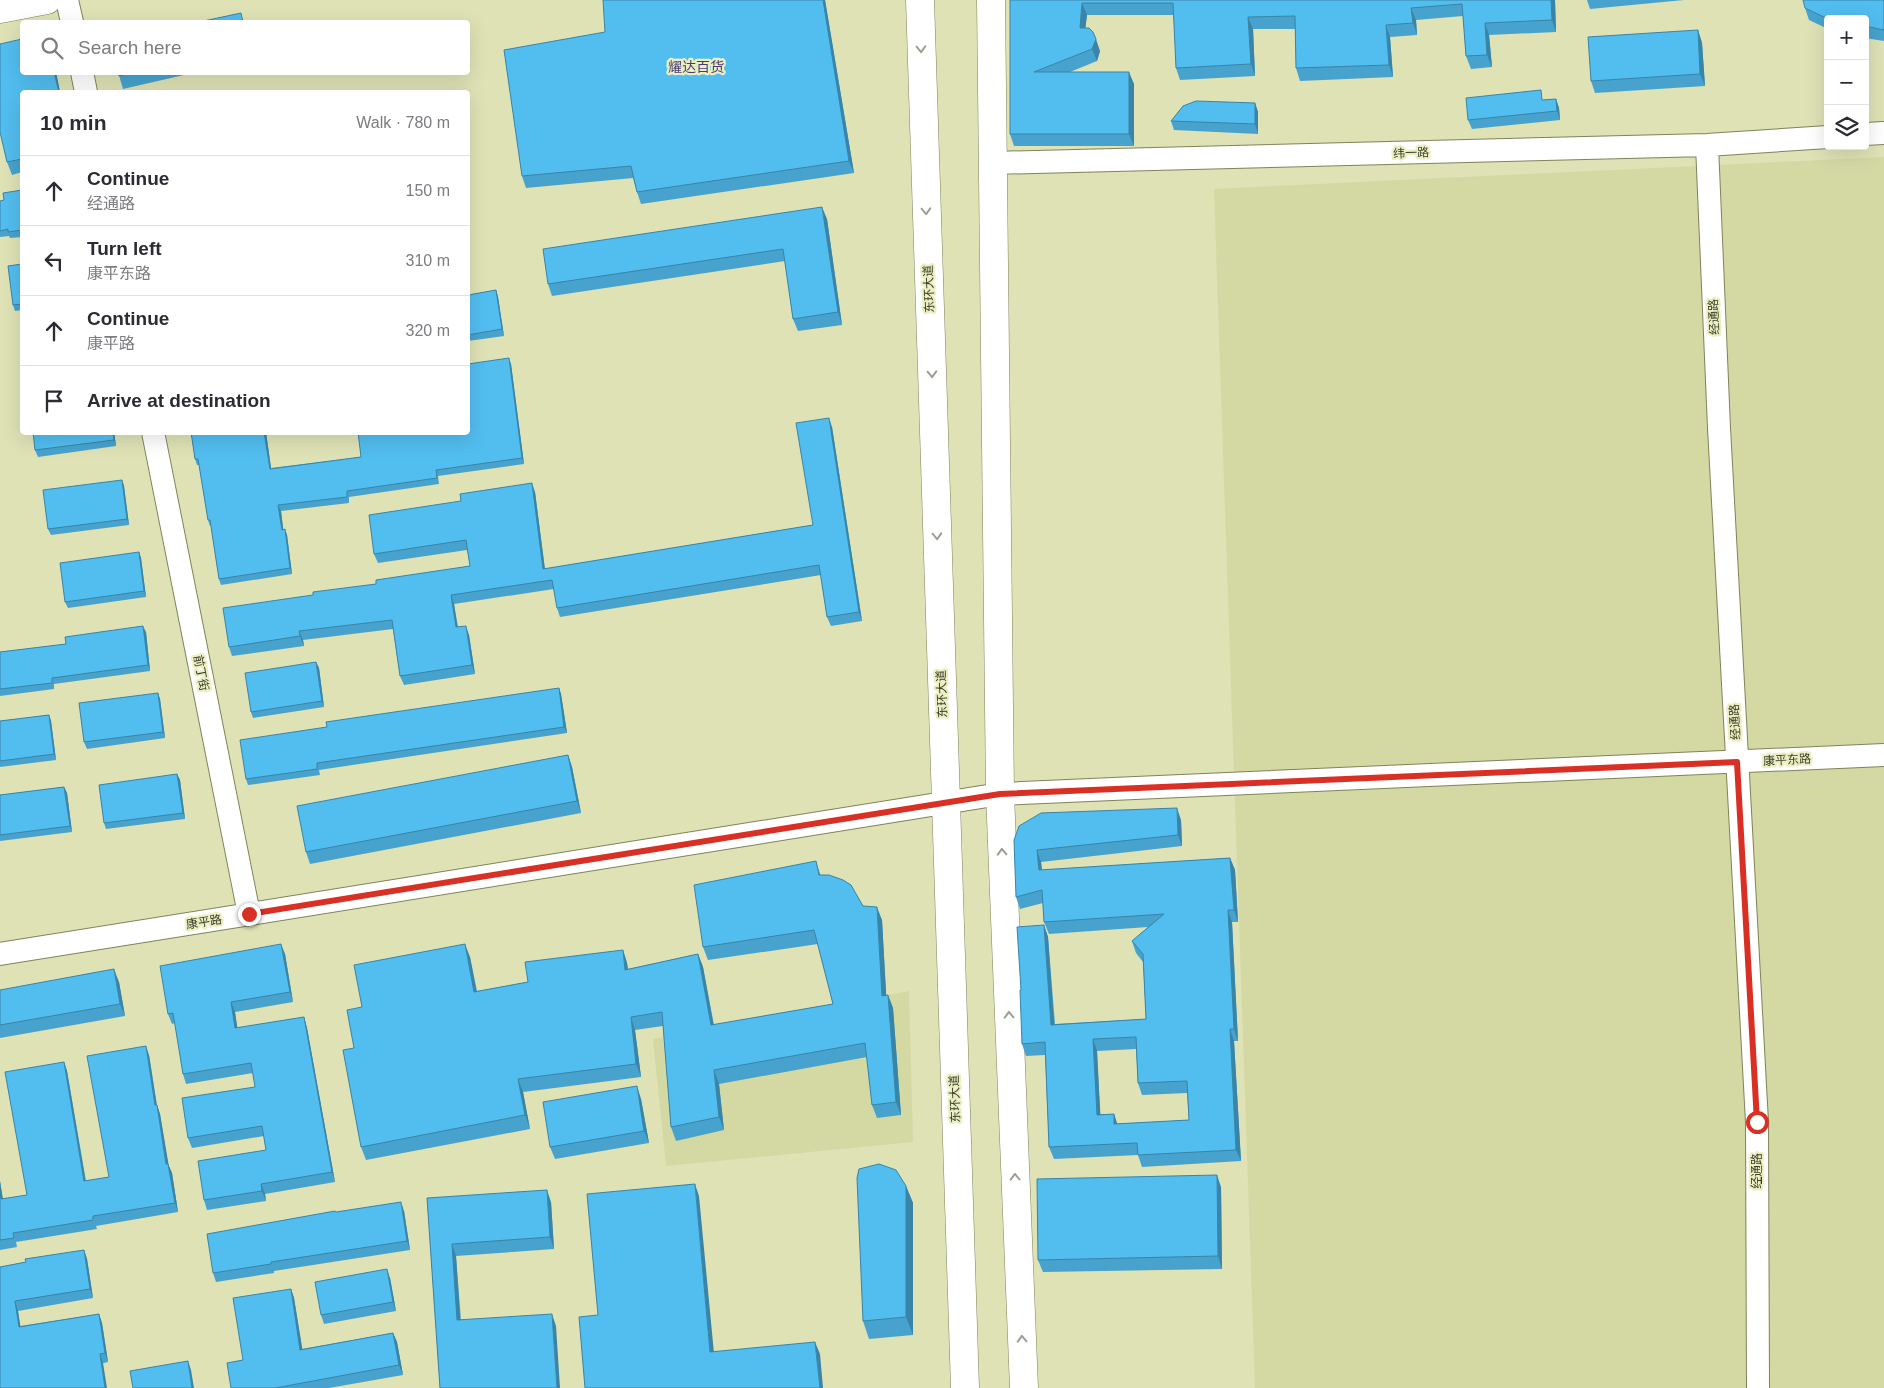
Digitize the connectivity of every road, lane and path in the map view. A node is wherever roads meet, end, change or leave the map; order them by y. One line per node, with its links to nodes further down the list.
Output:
1 (47, 0): 5 (main road)
2 (67, 0): 6 (street)
3 (920, 0): 18 (main road, 东环大道, one-way to 18)
4 (993, 3): 13 (main road)
5 (0, 9)
6 (72, 20)
7 (83, 75): 8 (street)
8 (86, 90)
9 (1884, 133): 10 (street)
10 (1869, 134)
11 (1824, 137): 12 (street, 纬一路)
12 (1707, 145): 13 (street, 纬一路); 16 (street, 经通路)
13 (993, 163): 17 (main road)
14 (154, 435): 19 (street, 前丁街)
15 (1884, 755): 16 (street, 康平东路)
16 (1737, 762): 17 (street, 康平东路); 23 (street, 经通路)
17 (1000, 794): 18 (street, 康平路); 22 (main road, one-way to 17)
18 (945, 803): 19 (street, 康平路); 21 (main road, 东环大道)
19 (249, 914): 20 (street, 康平路)
20 (0, 954)
21 (965, 1388)
22 (1024, 1388)
23 (1758, 1388)

